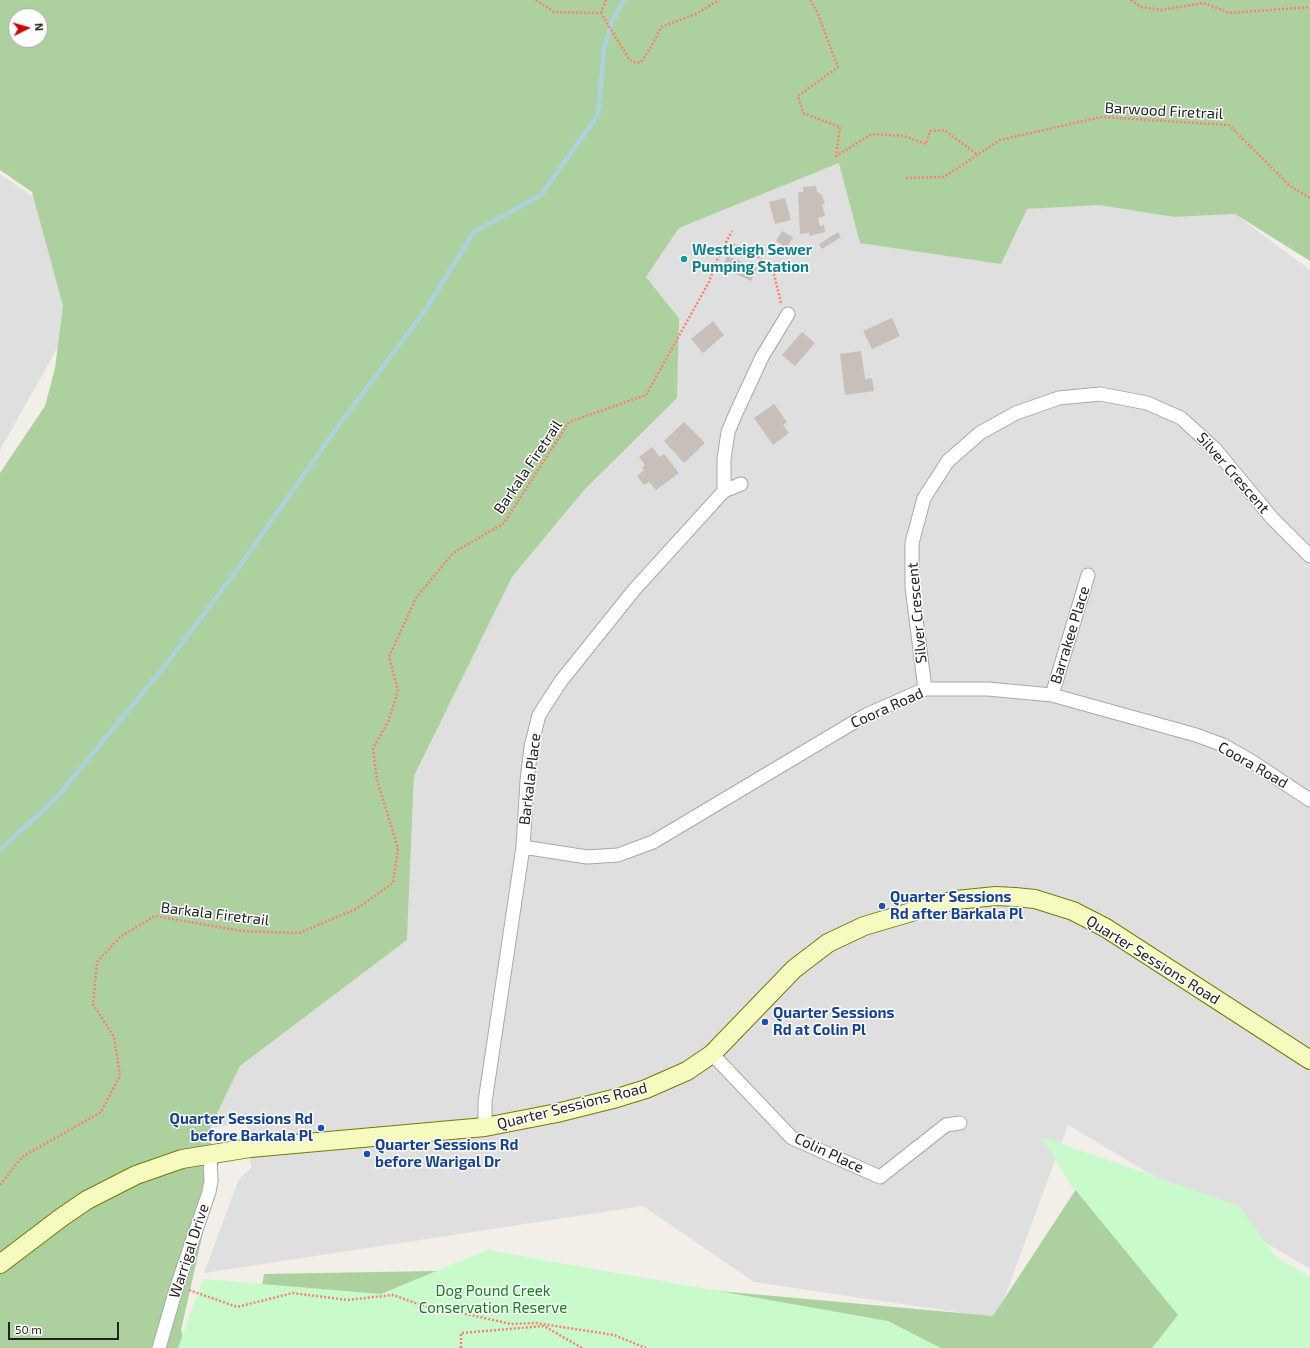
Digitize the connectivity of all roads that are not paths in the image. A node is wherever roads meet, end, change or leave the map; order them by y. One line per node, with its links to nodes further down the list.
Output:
1 (788, 314): 3 (street)
2 (741, 484): 3 (street, Barkala Place)
3 (724, 491): 9 (street, Barkala Place)
4 (1309, 554): 6 (street, Silver Crescent)
5 (1088, 575): 7 (street, Barrakee Place)
6 (924, 689): 7 (street, Coora Road); 9 (street, Coora Road)
7 (1052, 695): 8 (street, Coora Road)
8 (1310, 800)
9 (523, 847): 13 (street, Barkala Place)
10 (712, 1054): 11 (main road, Quarter Sessions Road); 12 (street, Colin Place); 13 (main road, Quarter Sessions Road)
11 (1310, 1060)
12 (960, 1123)
13 (485, 1127): 14 (main road, Quarter Sessions Road)
14 (210, 1153): 15 (main road, Quarter Sessions Road); 16 (street, Warrigal Drive)
15 (0, 1264)
16 (159, 1348)

